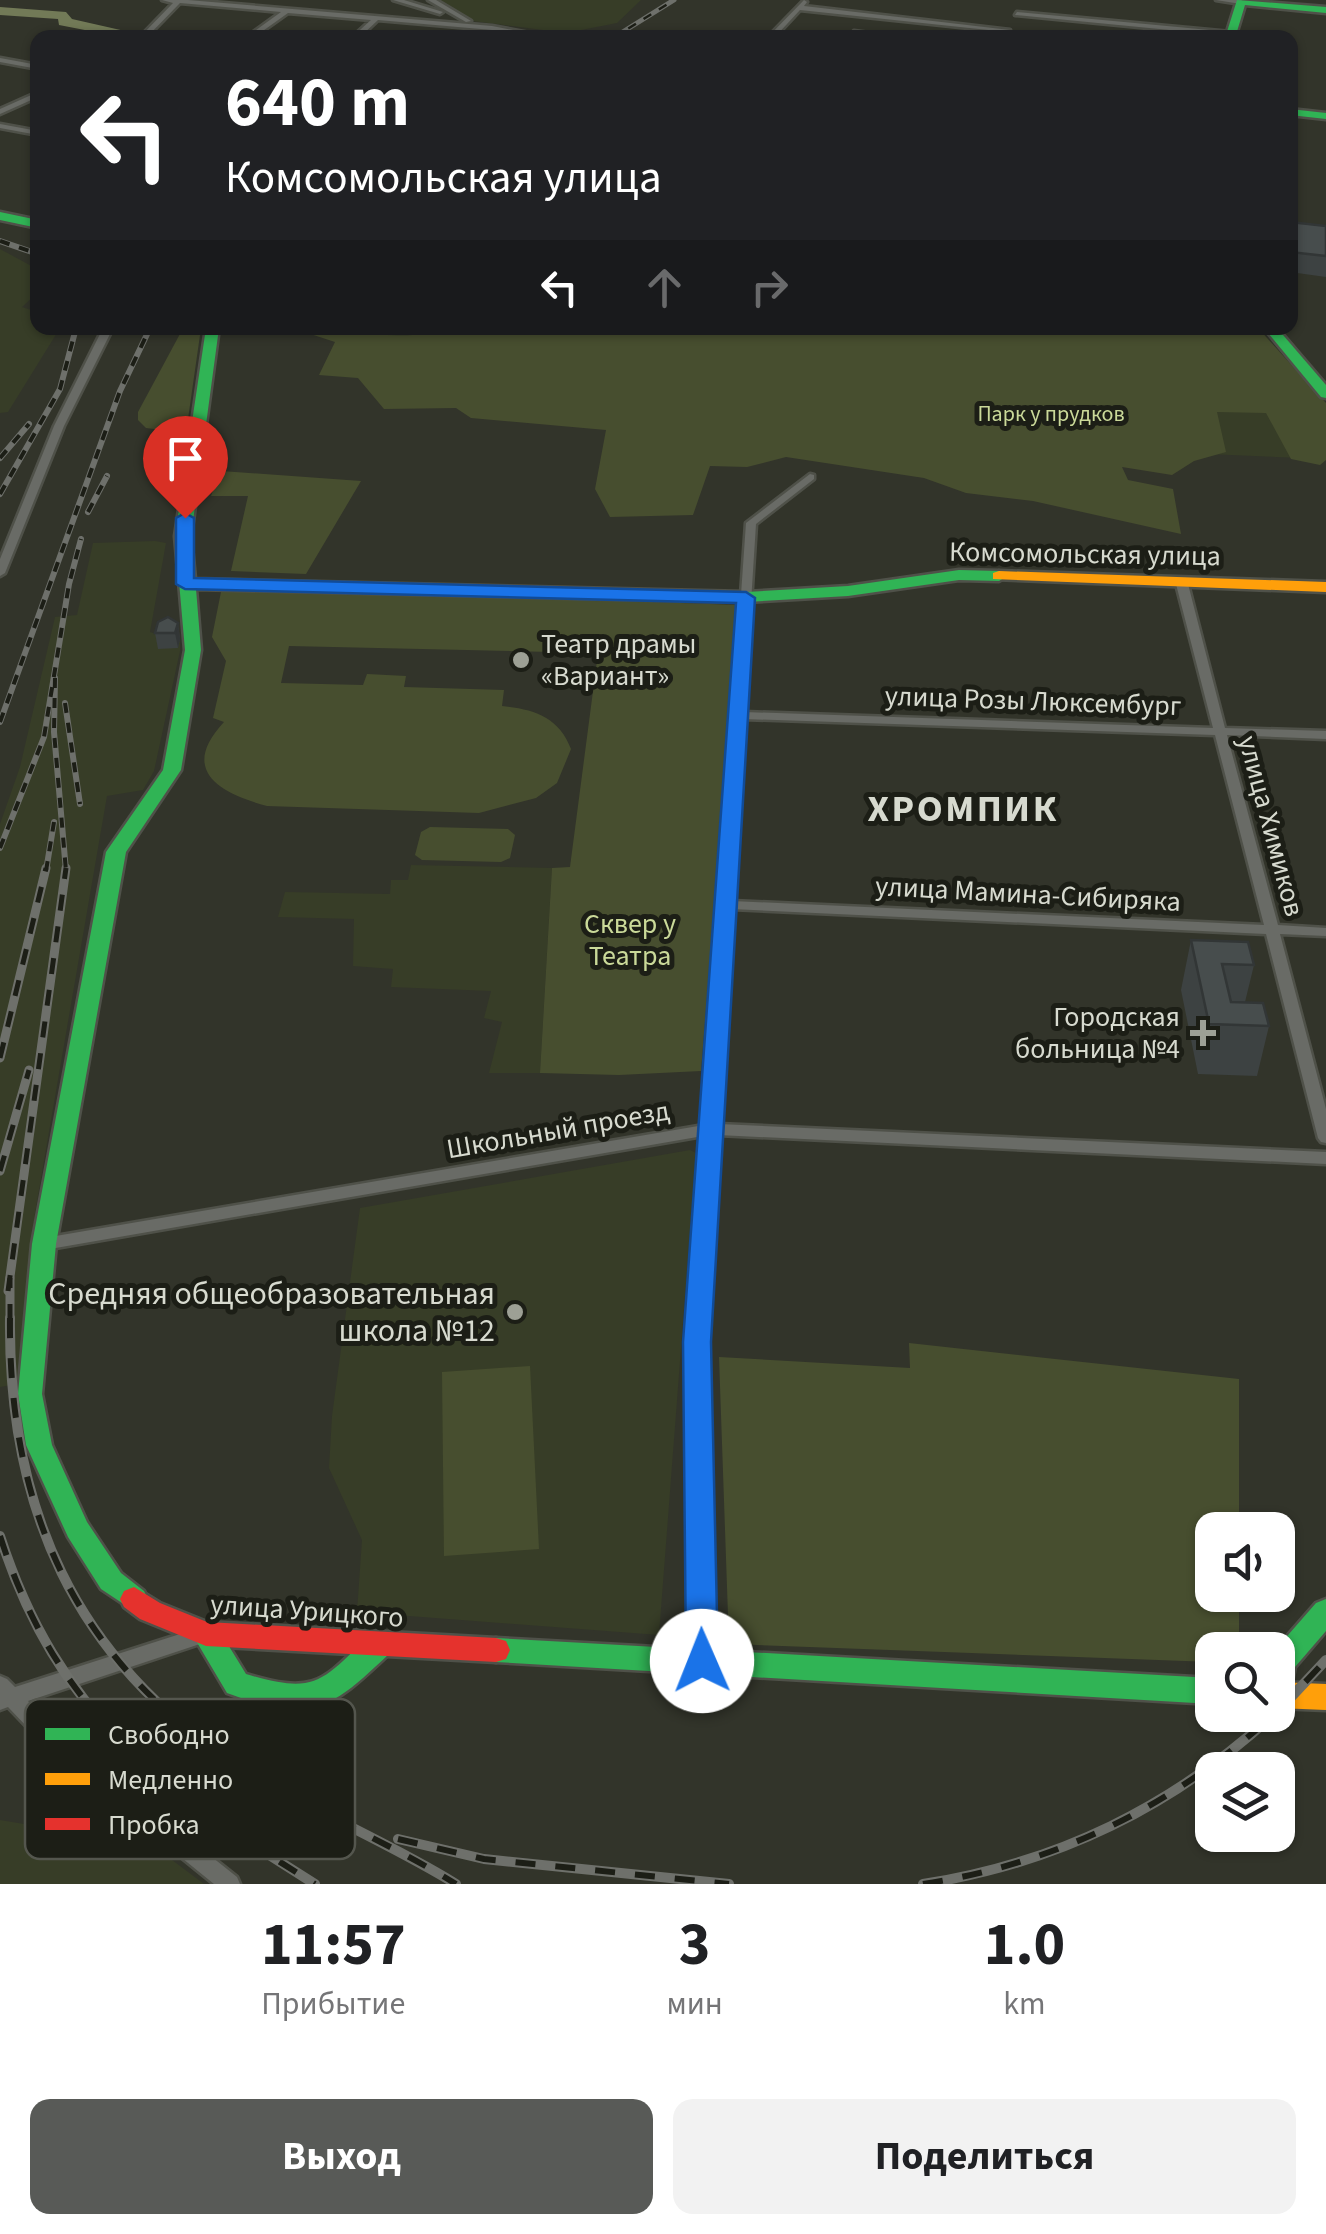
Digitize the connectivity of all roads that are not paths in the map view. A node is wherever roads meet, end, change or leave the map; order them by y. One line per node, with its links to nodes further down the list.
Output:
1 (165, 0): 6 (street)
2 (396, 0): 12 (street)
3 (431, 0): 12 (street)
4 (806, 0): 8 (street)
5 (1024, 0): 11 (street)
6 (178, 1): 10 (street); 17 (street)
7 (1234, 1): 9 (street); 27 (street)
8 (800, 8): 13 (street); 21 (street)
9 (1326, 10)
10 (286, 12): 14 (street); 18 (street)
11 (1017, 14): 25 (street); 26 (street)
12 (450, 15): 16 (street)
13 (868, 15): 15 (street); 22 (street)
14 (376, 19): 16 (street); 19 (street)
15 (934, 22): 23 (street); 24 (street)
16 (482, 27): 20 (street)
17 (150, 30)
18 (260, 30)
19 (363, 30)
20 (501, 30)
21 (778, 30)
22 (857, 30)
23 (928, 30)
24 (981, 30)
25 (1007, 30)
26 (1172, 30)
27 (1231, 30)
28 (0, 60): 29 (street)
29 (30, 66)
30 (30, 98): 31 (street)
31 (0, 112)
32 (1298, 113): 33 (street)
33 (1326, 116)
34 (0, 126): 35 (street)
35 (30, 132)
36 (0, 216): 37 (street)
37 (30, 222)
38 (104, 335): 43 (street)
39 (211, 335): 44 (street, улица Урицкого)
40 (1276, 335): 41 (street)
41 (1326, 394)
42 (810, 477): 47 (street)
43 (0, 573)
44 (185, 584): 47 (street, Комсомольская улица); 57 (street, улица Урицкого)
45 (1182, 584): 46 (street, Комсомольская улица); 47 (street, Комсомольская улица); 49 (street, улица Химиков)
46 (1326, 588)
47 (746, 598): 48 (street)
48 (738, 716): 49 (street, улица Розы Люксембург); 51 (street)
49 (1220, 733): 50 (street, улица Розы Люксембург); 52 (street, улица Химиков)
50 (1326, 735)
51 (727, 905): 52 (street, улица Мамина-Сибиряка); 54 (street)
52 (1272, 930): 53 (street, улица Мамина-Сибиряка); 55 (street, улица Химиков)
53 (1326, 932)
54 (712, 1129): 56 (street, Школьный проезд); 57 (street, Школьный проезд); 62 (street)
55 (1326, 1138)
56 (1326, 1158)
57 (44, 1244): 59 (street, улица Урицкого)
58 (1326, 1611): 61 (street)
59 (206, 1634): 60 (street, улица Урицкого); 64 (street); 67 (street)
60 (380, 1644): 62 (street, улица Урицкого); 68 (street)
61 (1295, 1647)
62 (702, 1661): 63 (street, улица Урицкого)
63 (1195, 1690)
64 (4, 1695): 69 (street)
65 (1295, 1695): 66 (street)
66 (1326, 1697)
67 (281, 1699)
68 (315, 1699)
69 (25, 1715)
70 (199, 1859): 71 (street)
71 (230, 1884)

